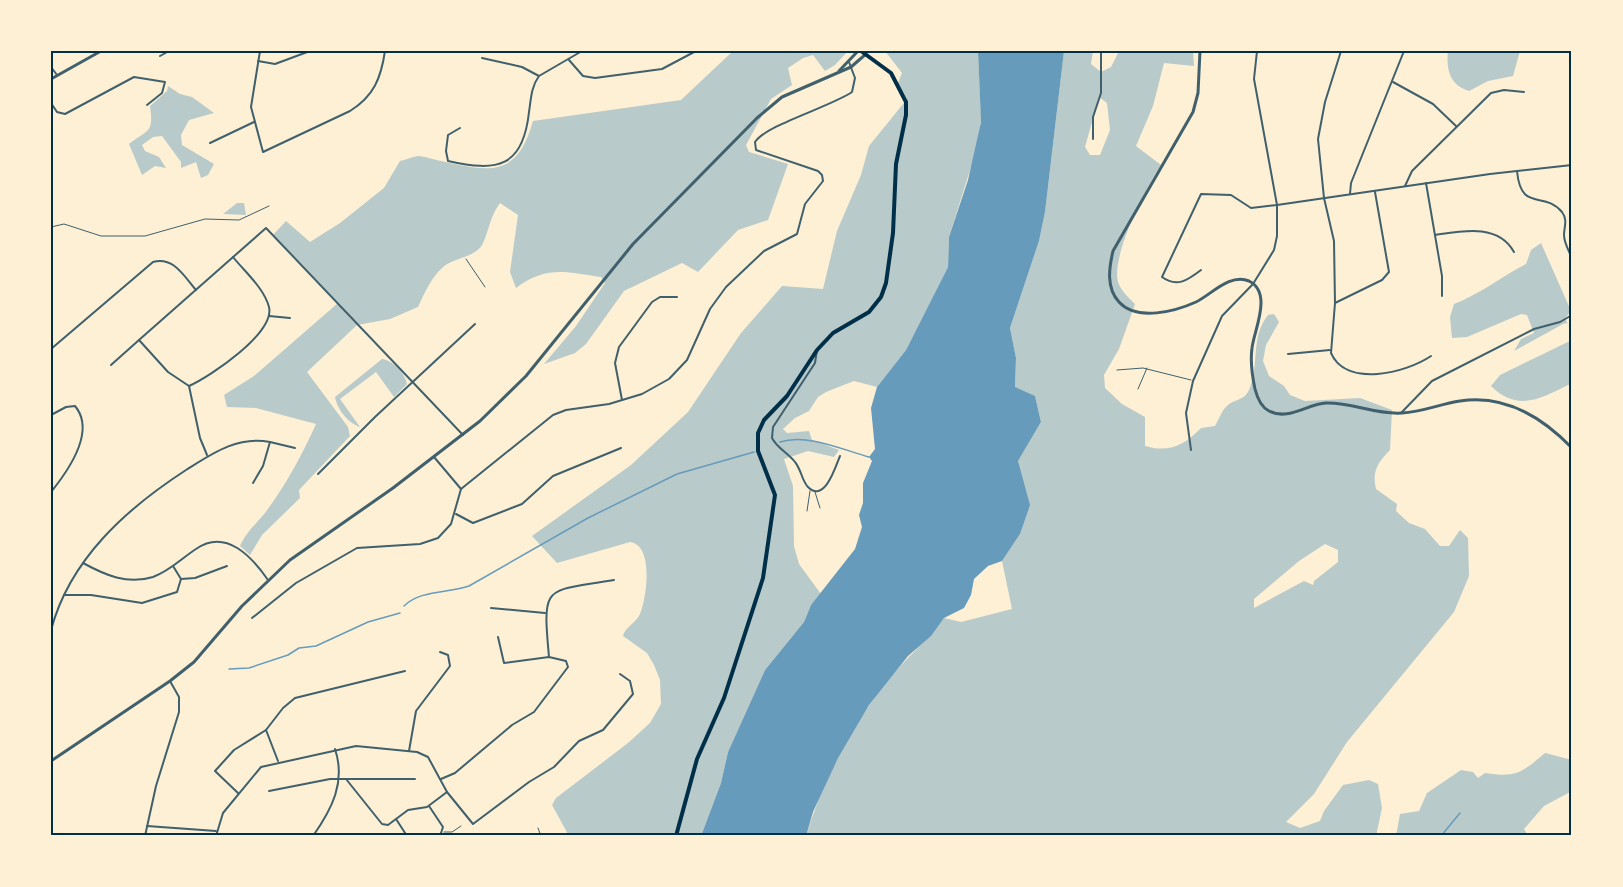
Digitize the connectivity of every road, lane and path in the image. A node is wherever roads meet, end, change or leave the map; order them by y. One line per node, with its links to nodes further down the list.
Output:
1 (101, 51): 24 (street)
2 (169, 51): 16 (street)
3 (260, 51): 19 (street)
4 (310, 51): 19 (street)
5 (385, 51): 32 (street)
6 (582, 51): 18 (street)
7 (696, 51): 18 (street)
8 (860, 51): 14 (main road); 20 (street)
9 (1101, 51): 35 (street)
10 (1200, 51): 53 (street)
11 (1257, 51): 44 (street)
12 (1341, 51): 43 (street)
13 (1404, 51): 28 (street)
14 (866, 52): 22 (street); 65 (main road)
15 (1572, 52): 27 (street)
16 (160, 56)
17 (482, 58): 25 (street)
18 (569, 60): 25 (street)
19 (258, 61): 32 (street)
20 (849, 62): 22 (street); 23 (street)
21 (51, 67): 24 (street)
22 (851, 67): 23 (street); 76 (street)
23 (837, 72): 79 (street)
24 (57, 75): 26 (street)
25 (539, 76): 34 (street)
26 (51, 79)
27 (1572, 80)
28 (1392, 82): 33 (street); 42 (street)
29 (1524, 92): 33 (street)
30 (51, 103): 31 (street)
31 (147, 105)
32 (254, 122): 36 (street)
33 (1456, 126): 40 (street)
34 (460, 128)
35 (1093, 139)
36 (210, 143)
37 (1572, 165): 38 (street)
38 (1517, 171): 39 (street); 50 (street)
39 (1426, 183): 40 (street); 47 (street)
40 (1405, 186): 41 (street)
41 (1375, 191): 42 (street); 58 (street)
42 (1350, 194): 43 (street)
43 (1324, 198): 44 (street); 58 (street)
44 (1277, 205): 52 (street); 53 (street)
45 (269, 207): 46 (lane)
46 (51, 227)
47 (1435, 236): 48 (street); 56 (street)
48 (1514, 252)
49 (233, 257): 55 (street); 60 (street); 73 (street)
50 (1572, 258)
51 (466, 259): 54 (lane)
52 (1201, 270)
53 (1253, 284): 72 (street); 77 (street)
54 (485, 287)
55 (196, 290): 63 (street); 64 (street)
56 (1442, 296)
57 (677, 297): 76 (street)
58 (1335, 303): 66 (street)
59 (1572, 315): 77 (street)
60 (269, 316): 61 (street); 74 (street)
61 (290, 318)
62 (475, 324): 73 (street)
63 (140, 340): 69 (street); 74 (street)
64 (51, 349)
65 (817, 350): 91 (street); 138 (main road)
66 (1330, 350): 67 (street); 68 (street)
67 (1288, 354)
68 (1431, 356)
69 (111, 365)
70 (1147, 368): 71 (lane); 72 (lane); 75 (lane)
71 (1117, 370)
72 (1193, 381): 84 (street)
73 (413, 382): 79 (street); 88 (street)
74 (189, 386): 85 (street)
75 (1138, 388)
76 (622, 400): 90 (street)
77 (1401, 413): 83 (street)
78 (51, 415): 92 (street)
79 (463, 435): 87 (street)
80 (270, 442): 81 (street); 85 (street); 89 (street)
81 (295, 448)
82 (621, 448): 95 (street)
83 (1572, 448)
84 (1191, 450)
85 (208, 456): 96 (street)
86 (840, 456): 91 (street)
87 (434, 457): 90 (street); 100 (street)
88 (318, 474)
89 (253, 483)
90 (461, 489): 95 (street)
91 (812, 489): 93 (lane); 94 (lane)
92 (51, 492)
93 (820, 508)
94 (807, 511)
95 (456, 514): 105 (street)
96 (83, 563): 97 (street); 102 (street)
97 (173, 566): 99 (street); 100 (street)
98 (227, 566): 99 (street)
99 (181, 579): 102 (street)
100 (268, 580): 112 (street)
101 (614, 580): 104 (street)
102 (64, 595): 106 (street)
103 (491, 608): 104 (street)
104 (544, 613): 109 (street)
105 (252, 618)
106 (51, 630)
107 (498, 637): 109 (street)
108 (440, 652): 115 (street)
109 (549, 657): 121 (street)
110 (405, 671): 113 (street)
111 (620, 674): 123 (street)
112 (170, 681): 116 (street); 127 (street)
113 (266, 730): 117 (street); 124 (street)
114 (335, 749): 115 (street); 117 (street); 118 (street)
115 (409, 751): 121 (street)
116 (51, 760)
117 (278, 761): 124 (street)
118 (341, 778): 119 (street); 122 (street); 134 (street)
119 (346, 778): 120 (street); 126 (street)
120 (415, 779)
121 (441, 779): 123 (street)
122 (269, 791)
123 (447, 792): 125 (street)
124 (238, 793): 130 (street)
125 (429, 806): 126 (street); 131 (street)
126 (396, 819): 135 (street)
127 (147, 826): 130 (street); 132 (street)
128 (461, 826): 131 (lane)
129 (538, 828): 137 (lane)
130 (216, 831): 133 (street)
131 (444, 832): 136 (street)
132 (145, 836)
133 (216, 836)
134 (313, 836)
135 (407, 836)
136 (440, 836)
137 (541, 836)
138 (676, 836)

